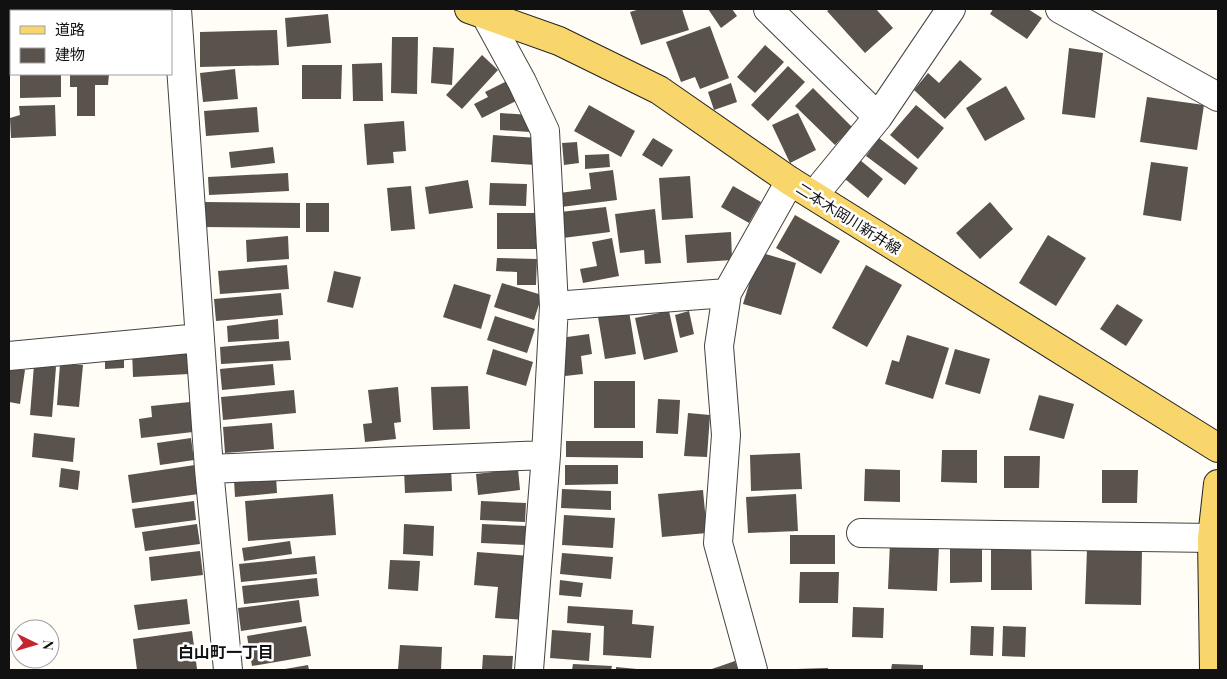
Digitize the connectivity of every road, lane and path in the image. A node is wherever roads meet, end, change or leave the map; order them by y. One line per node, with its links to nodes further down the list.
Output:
1 (177, 9): 12 (street)
2 (768, 9): 7 (street)
3 (951, 9): 7 (street)
4 (1060, 9): 6 (street)
5 (478, 12): 8 (main road, 二本木岡川新井線); 11 (street)
6 (1218, 97)
7 (878, 117): 9 (street)
8 (790, 181): 9 (main road, 二本木岡川新井線); 10 (street)
9 (814, 195): 14 (main road, 二本木岡川新井線)
10 (727, 293): 11 (street); 23 (street)
11 (554, 306): 15 (street)
12 (200, 338): 13 (street); 16 (street)
13 (9, 356)
14 (1218, 448)
15 (546, 455): 16 (street); 22 (street)
16 (209, 469): 21 (street)
17 (1218, 484): 19 (main road)
18 (861, 533): 19 (street)
19 (1212, 538): 20 (main road)
20 (1216, 633): 24 (main road)
21 (228, 670)
22 (529, 670)
23 (752, 670)
24 (1214, 670)

